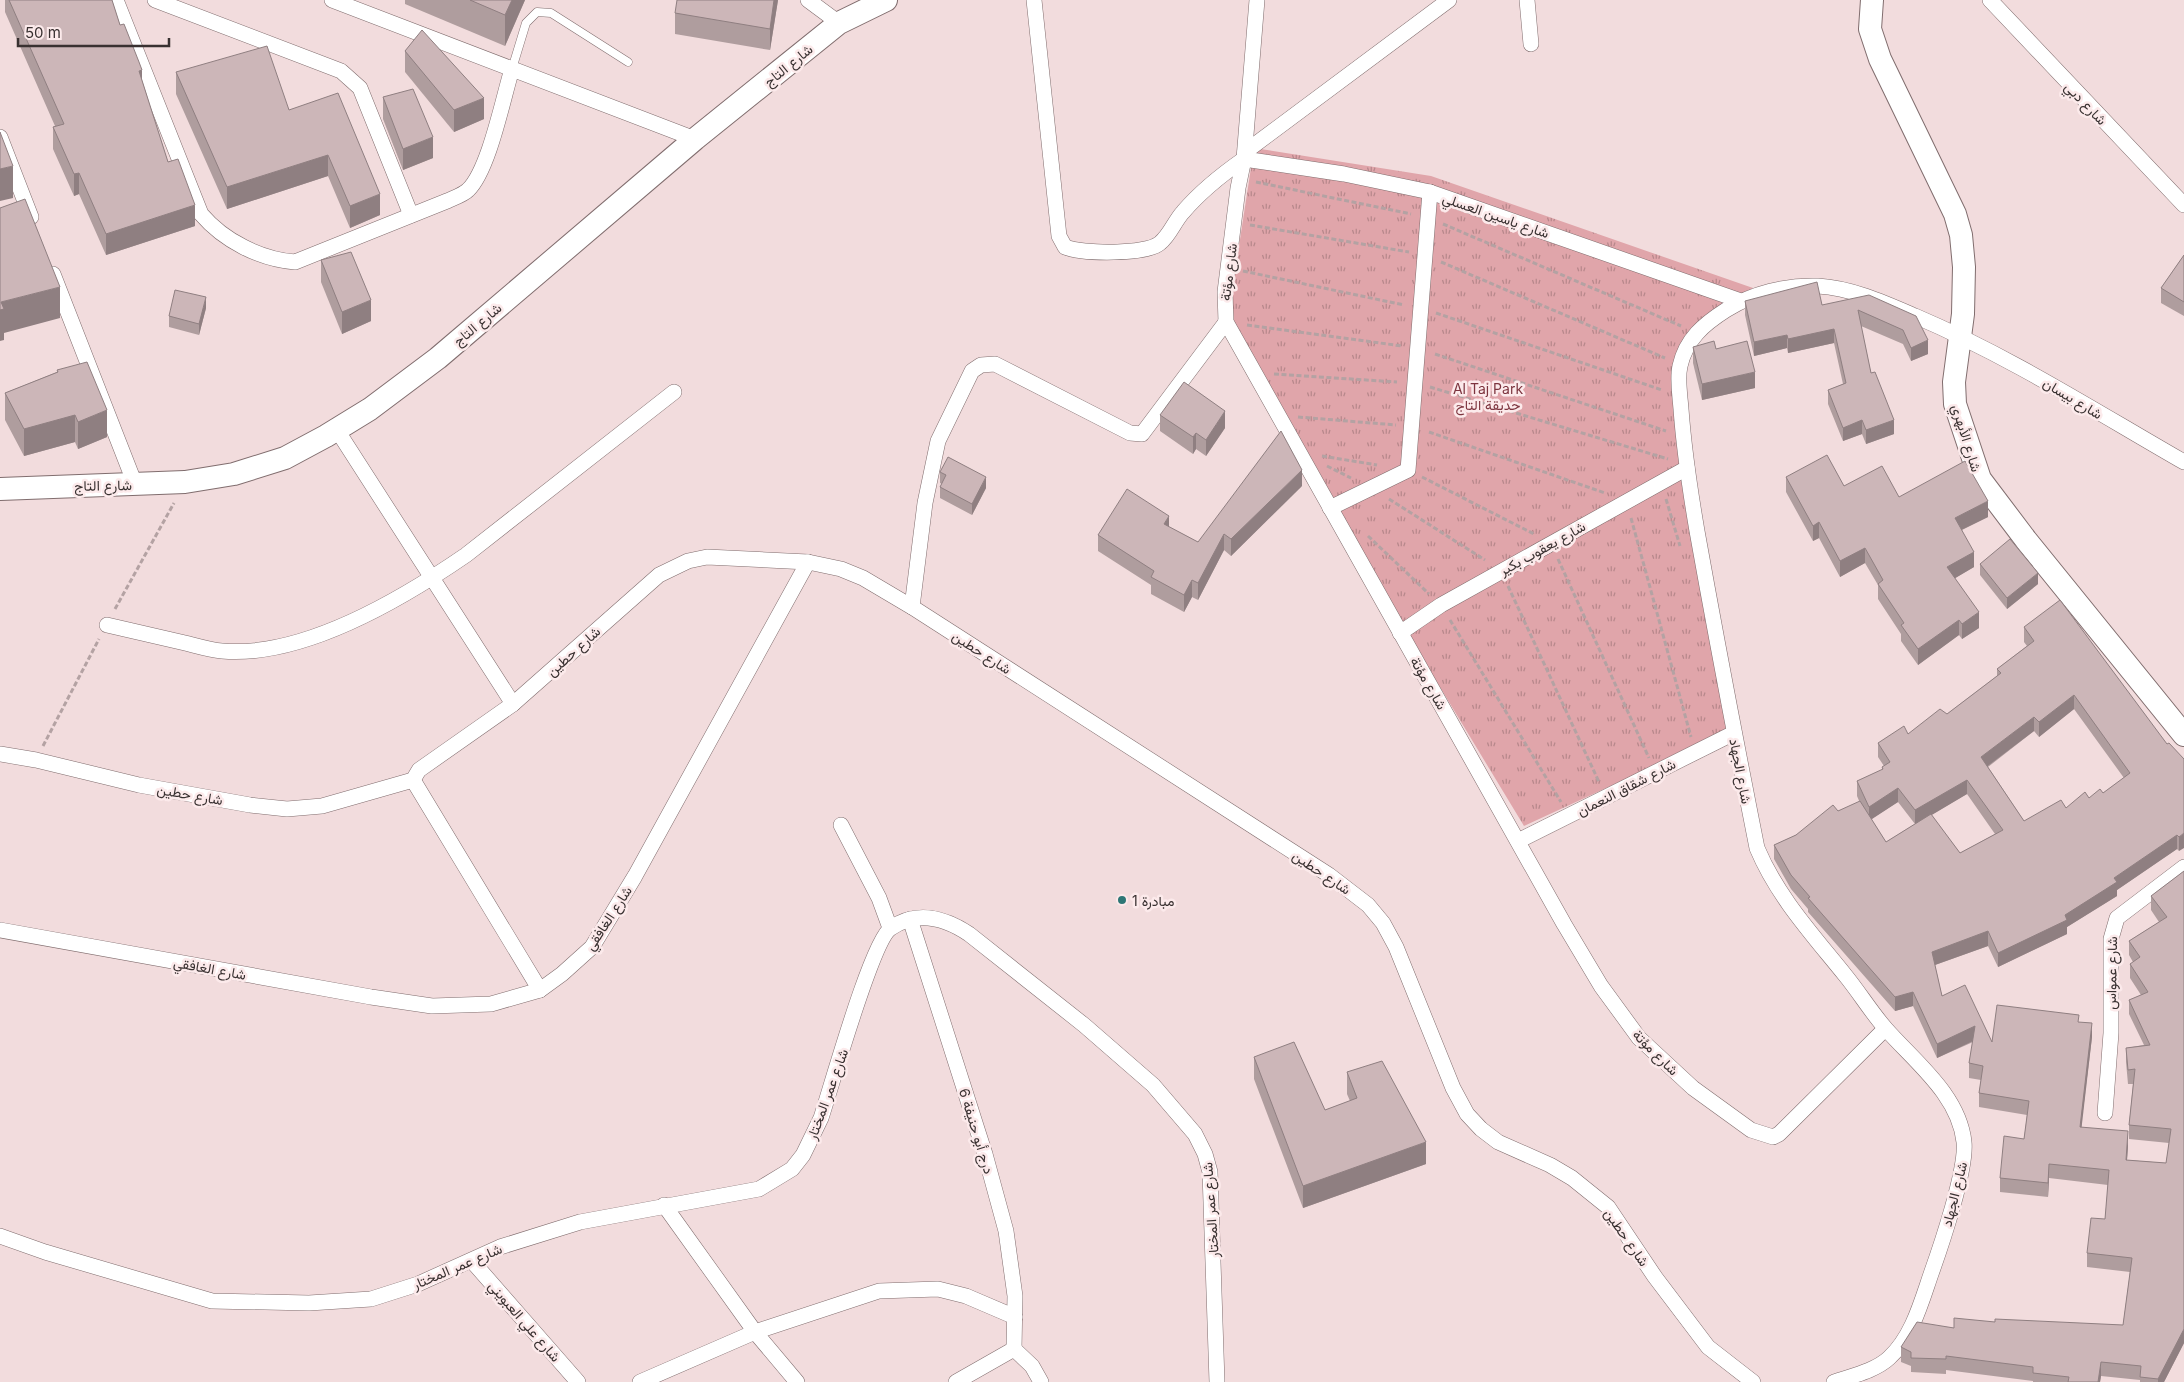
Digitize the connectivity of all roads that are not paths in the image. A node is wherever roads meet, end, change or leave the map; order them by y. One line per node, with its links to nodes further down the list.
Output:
1 (116, 0): 23 (street)
2 (155, 0): 23 (street)
3 (332, 0): 15 (street)
4 (808, 0): 12 (street)
5 (886, 0): 12 (street, شارع التاج)
6 (1034, 0): 18 (street)
7 (1257, 0): 18 (street, شارع مؤتة)
8 (1449, 0): 18 (street)
9 (1527, 0): 13 (street)
10 (1872, 0): 28 (street, شارع الأبهري)
11 (1990, 0): 20 (street, شارع دبي)
12 (839, 24): 17 (street, شارع التاج)
13 (1531, 44)
14 (628, 62): 15 (lane)
15 (512, 69): 17 (street); 23 (street)
16 (0, 137): 21 (street)
17 (695, 139): 30 (street, شارع التاج)
18 (1244, 155): 19 (street, شارع ياسين العسلي); 27 (street, شارع مؤتة)
19 (1430, 192): 26 (street, شارع ياسين العسلي); 37 (street)
20 (2184, 205)
21 (27, 206): 22 (street); 24 (street)
22 (9, 213)
23 (411, 216)
24 (38, 234)
25 (48, 262): 34 (street)
26 (1741, 301): 28 (street, شارع الجهاد); 32 (street, شارع الجهاد)
27 (1226, 322): 37 (street, شارع مؤتة); 40 (street)
28 (1962, 335): 31 (street, شارع بيسان); 45 (street, شارع الأبهري)
29 (674, 392): 39 (street)
30 (336, 430): 34 (street, شارع التاج); 39 (street)
31 (2184, 462)
32 (1687, 466): 42 (street, شارع يعقوب بكير); 44 (street, شارع الجهاد)
33 (0, 475): 35 (street)
34 (135, 484): 35 (street, شارع التاج)
35 (35, 487): 36 (street, شارع التاج)
36 (0, 489)
37 (1330, 508): 42 (street, شارع مؤتة)
38 (808, 562): 40 (street, شارع حطين); 43 (street, شارع حطين); 54 (street, شارع الغافقي)
39 (432, 578): 41 (street); 43 (street)
40 (912, 607): 69 (street, شارع حطين)
41 (107, 624)
42 (1400, 633): 49 (street, شارع مؤتة)
43 (513, 704): 47 (street, شارع حطين)
44 (1734, 732): 49 (street, شارع شقاق النعمان); 55 (street, شارع الجهاد)
45 (2184, 735)
46 (0, 754): 47 (street, شارع حطين)
47 (413, 780): 54 (street)
48 (841, 825): 52 (street)
49 (1518, 841): 55 (street, شارع مؤتة)
50 (2184, 867): 56 (street, شارع عمواس)
51 (910, 920): 52 (street, شارع عمر المختار); 60 (street, درج أبو حنيفة 6); 68 (street, شارع عمر المختار)
52 (890, 928): 57 (street, شارع عمر المختار)
53 (0, 930): 54 (street, شارع الغافقي)
54 (540, 990)
55 (1886, 1029): 70 (street, شارع الجهاد)
56 (2105, 1113)
57 (664, 1205): 59 (street, شارع عمر المختار); 61 (street)
58 (0, 1236): 59 (street, شارع عمر المختار)
59 (472, 1261): 63 (street, شارع علي العبويني)
60 (1015, 1317): 61 (street); 62 (street, درج أبو حنيفة 6)
61 (755, 1332): 64 (street); 65 (street)
62 (1014, 1349): 66 (street); 67 (street)
63 (578, 1382)
64 (640, 1382)
65 (796, 1382)
66 (956, 1382)
67 (1041, 1382)
68 (1217, 1382)
69 (1754, 1382)
70 (1834, 1382)

